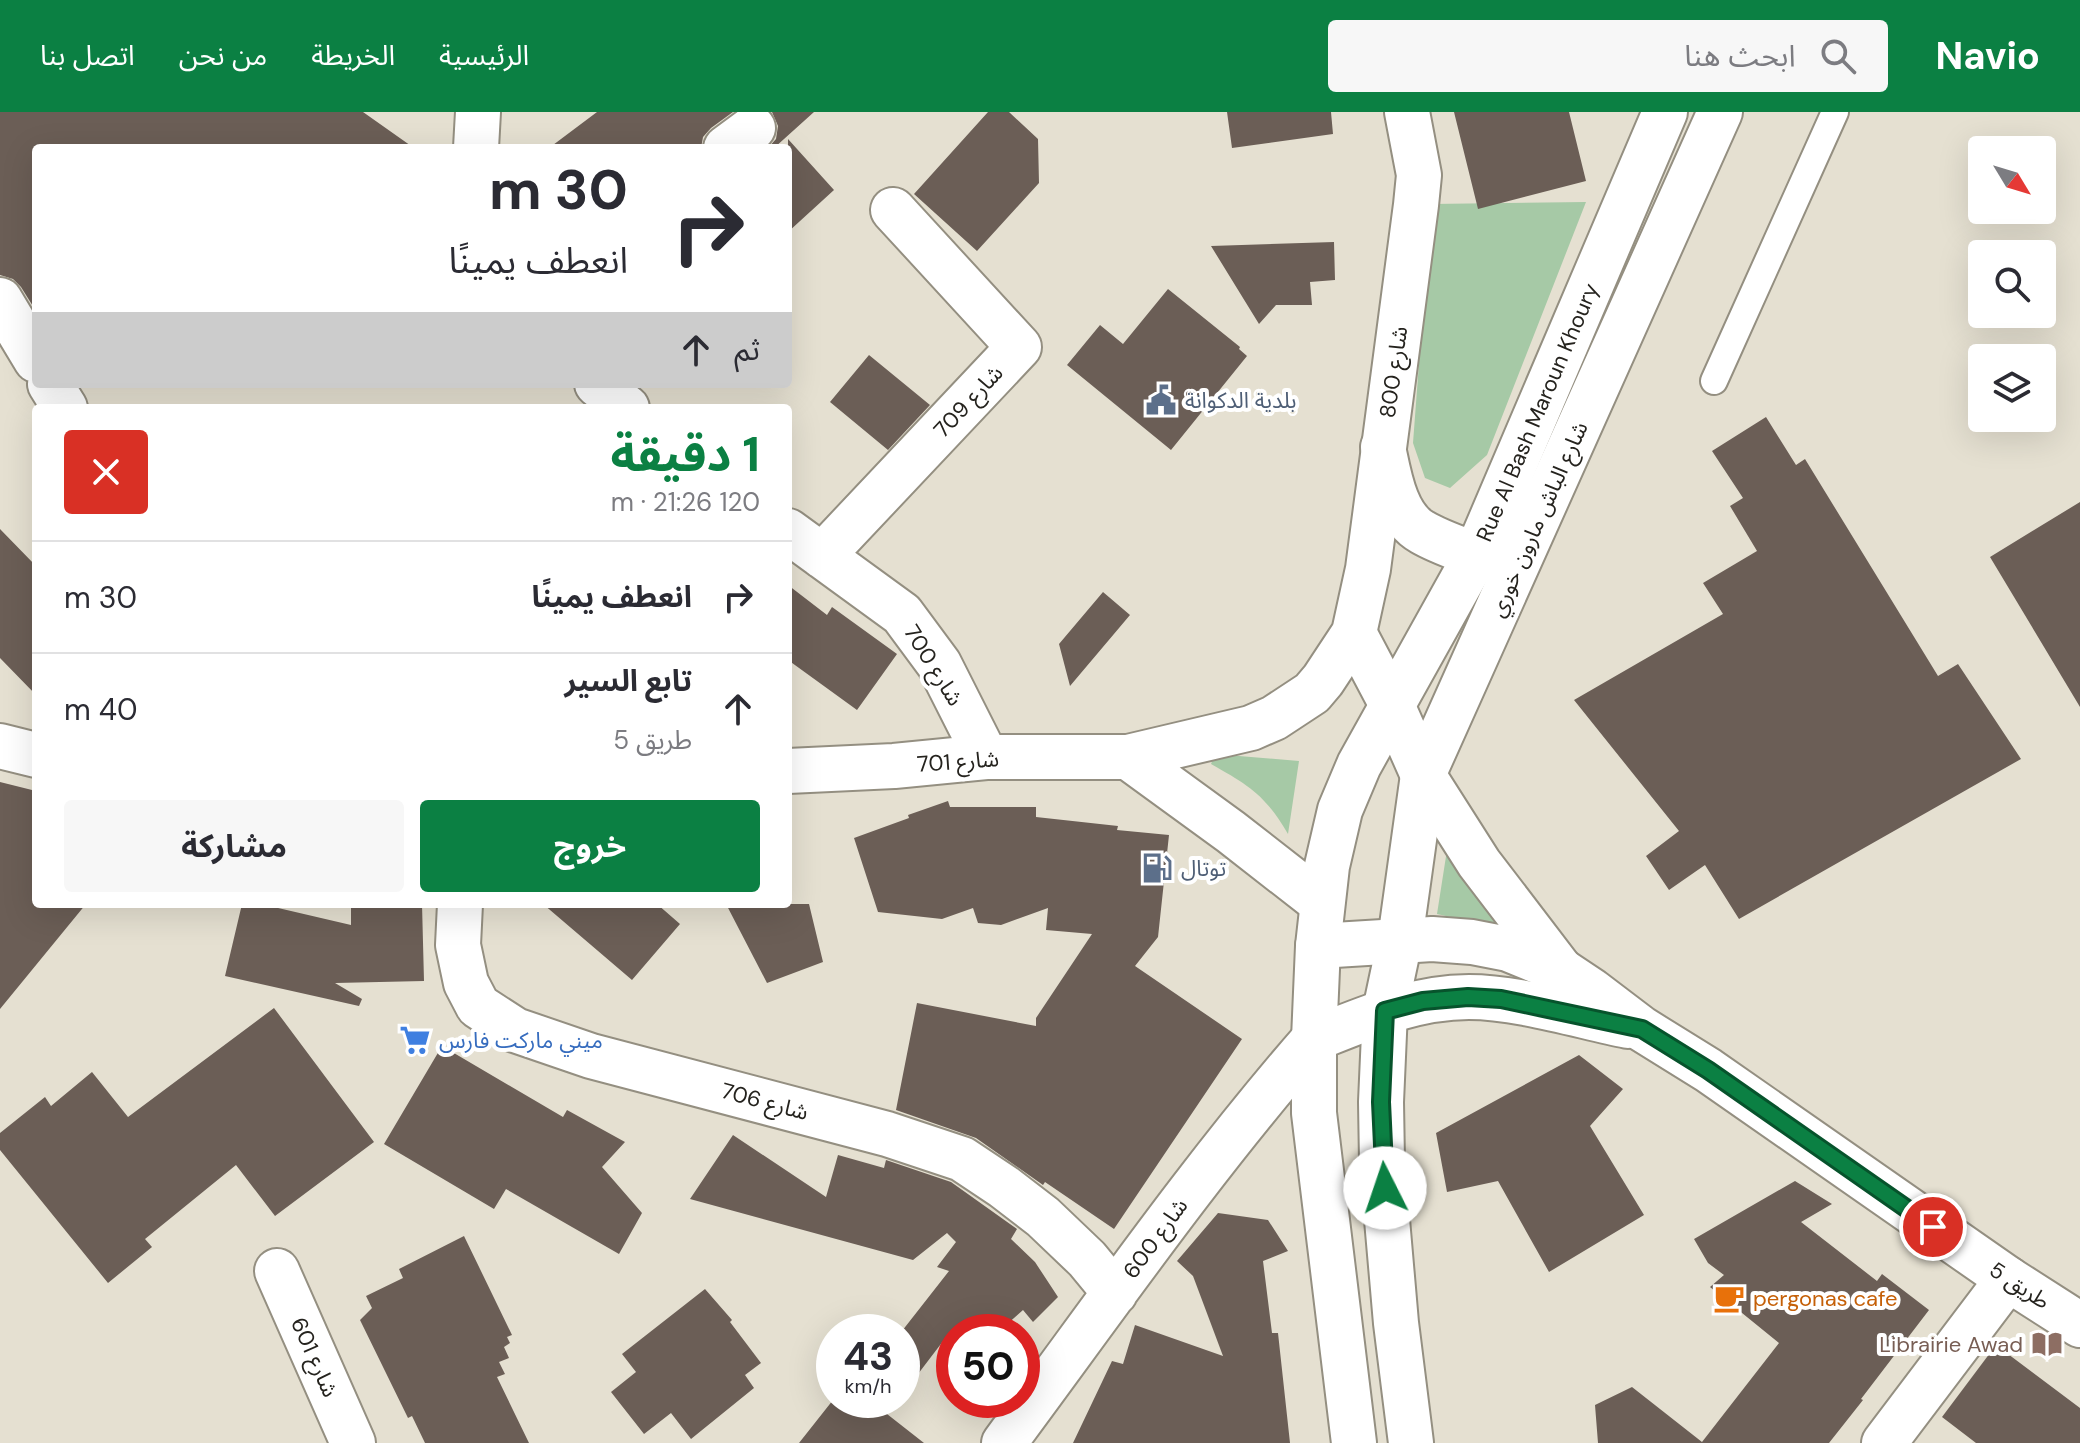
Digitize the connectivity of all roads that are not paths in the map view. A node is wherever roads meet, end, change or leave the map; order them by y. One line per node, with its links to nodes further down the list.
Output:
1 (478, 112): 6 (main road)
2 (1407, 112): 13 (main road, 800 شارع)
3 (1665, 112): 15 (main road, Rue Al Bash Maroun Khoury)
4 (1720, 112): 23 (main road, شارع الباش مارون خوري)
5 (1835, 112): 10 (lane)
6 (476, 144)
7 (893, 210): 14 (main road, شارع 709)
8 (0, 300): 9 (main road)
9 (32, 353)
10 (1714, 381)
11 (602, 388): 12 (main road)
12 (622, 404)
13 (1383, 447): 15 (main road); 16 (main road, 800 شارع)
14 (805, 543): 20 (main road, شارع 700)
15 (1476, 555): 17 (main road, Rue Al Bash Maroun Khoury)
16 (1354, 633): 17 (main road); 21 (main road, شارع 701)
17 (1392, 705): 23 (main road); 24 (main road, Rue Al Bash Maroun Khoury)
18 (0, 746): 19 (main road)
19 (32, 754)
20 (986, 757): 21 (main road, شارع 701); 22 (main road, شارع 701)
21 (1128, 757): 24 (main road)
22 (792, 771)
23 (1423, 775): 26 (main road, شارع الباش مارون خوري); 28 (main road)
24 (1322, 903): 27 (main road, Rue Al Bash Maroun Khoury)
25 (460, 908): 34 (main road, شارع 706)
26 (1400, 940): 27 (main road); 28 (main road); 29 (main road, شارع الباش مارون خوري)
27 (1318, 946): 31 (main road, Rue Al Bash Maroun Khoury)
28 (1562, 971): 30 (main road)
29 (1385, 1011): 30 (main road); 31 (main road); 39 (main road, شارع الباش مارون خوري)
30 (1642, 1029): 33 (main road, طريق 5)
31 (1314, 1039): 34 (main road, شارع 600); 38 (main road, Rue Al Bash Maroun Khoury)
32 (277, 1271): 36 (main road, شارع 601)
33 (2008, 1279): 35 (main road, طريق 5); 40 (main road)
34 (1115, 1293): 37 (main road, شارع 600)
35 (2080, 1325)
36 (353, 1443)
37 (1004, 1443)
38 (1354, 1443)
39 (1411, 1443)
40 (1884, 1443)

